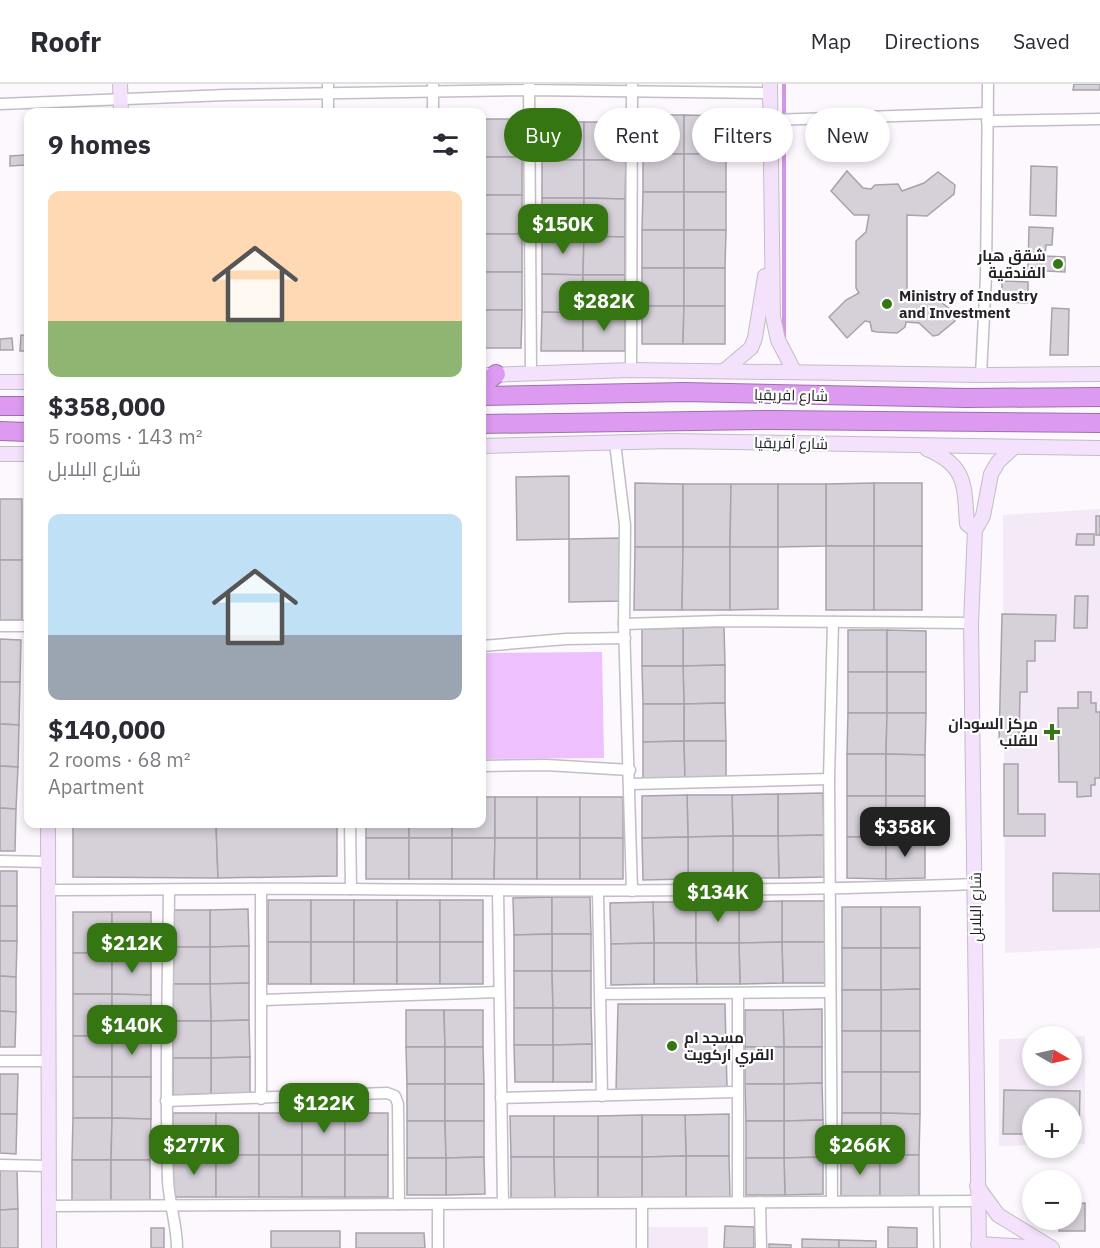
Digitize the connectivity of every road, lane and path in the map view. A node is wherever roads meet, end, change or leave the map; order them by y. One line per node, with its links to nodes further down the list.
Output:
1 (120, 84): 10 (street)
2 (988, 84): 14 (street)
3 (529, 87): 4 (street); 7 (street); 23 (street)
4 (632, 88): 8 (street); 19 (street)
5 (227, 89): 6 (street); 10 (street)
6 (328, 89): 7 (street); 11 (street)
7 (433, 89): 12 (street)
8 (770, 89): 13 (street)
9 (0, 104): 10 (street)
10 (121, 107)
11 (328, 108)
12 (433, 108)
13 (770, 108)
14 (987, 117): 15 (street); 16 (street); 25 (street)
15 (1100, 119)
16 (793, 120)
17 (770, 162): 18 (street)
18 (771, 247): 20 (street); 21 (street)
19 (631, 370): 20 (street); 23 (street)
20 (725, 370): 21 (street)
21 (794, 371): 25 (street)
22 (489, 374): 23 (street)
23 (531, 374)
24 (1100, 374): 25 (street)
25 (981, 375)
26 (0, 382): 27 (street)
27 (24, 382)
28 (486, 396): 29 (highway, شارع افريقيا)
29 (1100, 397)
30 (0, 405): 31 (highway)
31 (24, 406)
32 (1100, 423): 33 (highway, شارع افريقيا)
33 (486, 424)
34 (0, 431): 35 (highway)
35 (24, 432)
36 (615, 443): 37 (street, شارع أفريقيا); 38 (street, شارع أفريقيا); 46 (street)
37 (486, 446)
38 (920, 446): 39 (street, شارع أفريقيا); 43 (street, شارع البلابل)
39 (1013, 448): 40 (street, شارع أفريقيا); 43 (street, شارع البلابل)
40 (1100, 448)
41 (0, 454): 42 (street)
42 (24, 454)
43 (975, 530): 45 (street, شارع البلابل)
44 (833, 622): 45 (street); 46 (street); 53 (street)
45 (971, 623): 59 (street, شارع البلابل)
46 (624, 624): 49 (street)
47 (0, 626): 48 (street)
48 (24, 626)
49 (625, 638): 50 (street); 52 (street)
50 (486, 646)
51 (486, 766): 52 (street)
52 (630, 770): 54 (street)
53 (829, 779): 54 (street); 62 (street)
54 (630, 784): 66 (street)
55 (48, 828): 58 (street)
56 (350, 828): 61 (street)
57 (0, 861): 58 (street)
58 (48, 862): 63 (street)
59 (975, 884): 62 (street); 82 (street, شارع البلابل)
60 (261, 889): 61 (street); 64 (street); 72 (street)
61 (351, 889): 65 (street)
62 (831, 889): 66 (street); 69 (street)
63 (48, 890): 64 (street); 74 (street)
64 (169, 890): 79 (street)
65 (498, 891): 67 (street); 68 (street)
66 (632, 891): 67 (street)
67 (598, 892): 71 (street)
68 (499, 992): 72 (street); 77 (street)
69 (830, 992): 70 (street); 87 (street)
70 (738, 993): 71 (street); 75 (street)
71 (601, 994): 76 (street)
72 (262, 1000): 78 (street)
73 (0, 1061): 74 (street)
74 (47, 1061): 81 (street)
75 (736, 1092): 76 (street); 85 (street)
76 (602, 1096): 77 (street)
77 (501, 1098): 88 (street)
78 (261, 1099): 79 (street); 90 (street)
79 (166, 1101): 93 (street)
80 (0, 1165): 81 (street)
81 (49, 1166): 92 (street)
82 (976, 1185): 84 (street, شارع البلابل); 102 (street)
83 (936, 1201): 84 (street); 87 (street); 100 (lane)
84 (976, 1201): 94 (street, شارع البلابل)
85 (738, 1202): 86 (street); 89 (street)
86 (760, 1202): 87 (street); 99 (street)
87 (832, 1202)
88 (503, 1203): 89 (street); 91 (street)
89 (642, 1203): 98 (street)
90 (399, 1204): 91 (street); 93 (street)
91 (438, 1205): 97 (street)
92 (49, 1206): 93 (street); 95 (street)
93 (169, 1206): 96 (street)
94 (979, 1246): 101 (street)
95 (49, 1248)
96 (177, 1248)
97 (438, 1248)
98 (642, 1248)
99 (761, 1248)
100 (937, 1248)
101 (1046, 1248)
102 (1052, 1248)

